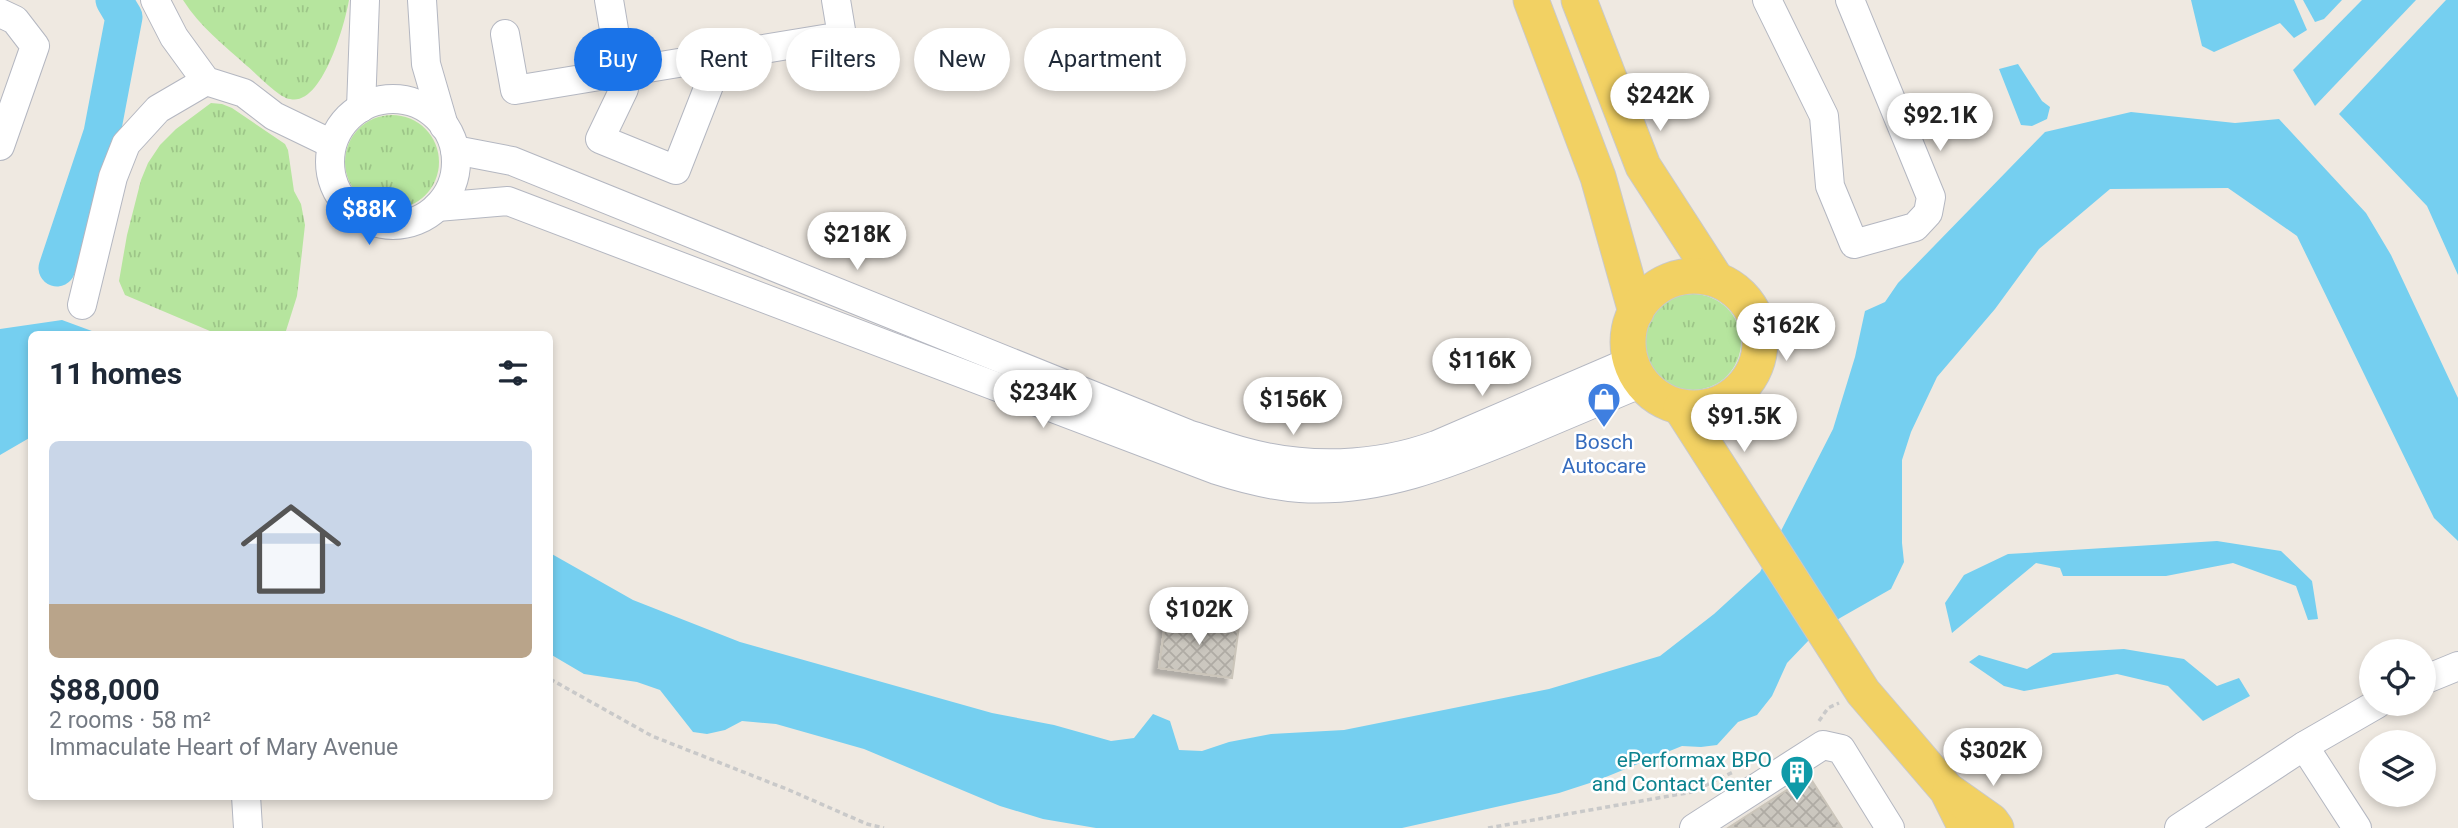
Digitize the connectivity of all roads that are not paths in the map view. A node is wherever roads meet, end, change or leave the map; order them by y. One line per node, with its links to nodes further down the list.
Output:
1 (155, 0): 15 (street)
2 (365, 0): 18 (street)
3 (422, 0): 19 (street)
4 (610, 0): 11 (street)
5 (836, 0): 13 (street)
6 (1531, 0): 25 (main road)
7 (1579, 0): 23 (main road)
8 (1767, 0): 9 (street)
9 (1850, 0)
10 (0, 13): 21 (street)
11 (614, 28)
12 (505, 34): 14 (street)
13 (772, 47)
14 (574, 79)
15 (206, 81): 20 (street); 24 (street)
16 (623, 91): 17 (street)
17 (707, 91)
18 (361, 108): 19 (street); 20 (street)
19 (450, 138): 22 (street); 26 (street)
20 (332, 144): 22 (street)
21 (0, 146)
22 (438, 207): 26 (street)
23 (1716, 279): 25 (main road); 27 (main road)
24 (82, 305)
25 (1636, 312): 26 (main road)
26 (1636, 372): 27 (main road)
27 (1681, 408): 33 (main road)
28 (2457, 672): 29 (street)
29 (2436, 677)
30 (2359, 714): 31 (street)
31 (2304, 746): 37 (street); 38 (street)
32 (246, 800): 34 (street)
33 (1983, 826)
34 (248, 828)
35 (1694, 828): 36 (street)
36 (1891, 828)
37 (2179, 828)
38 (2357, 828)

